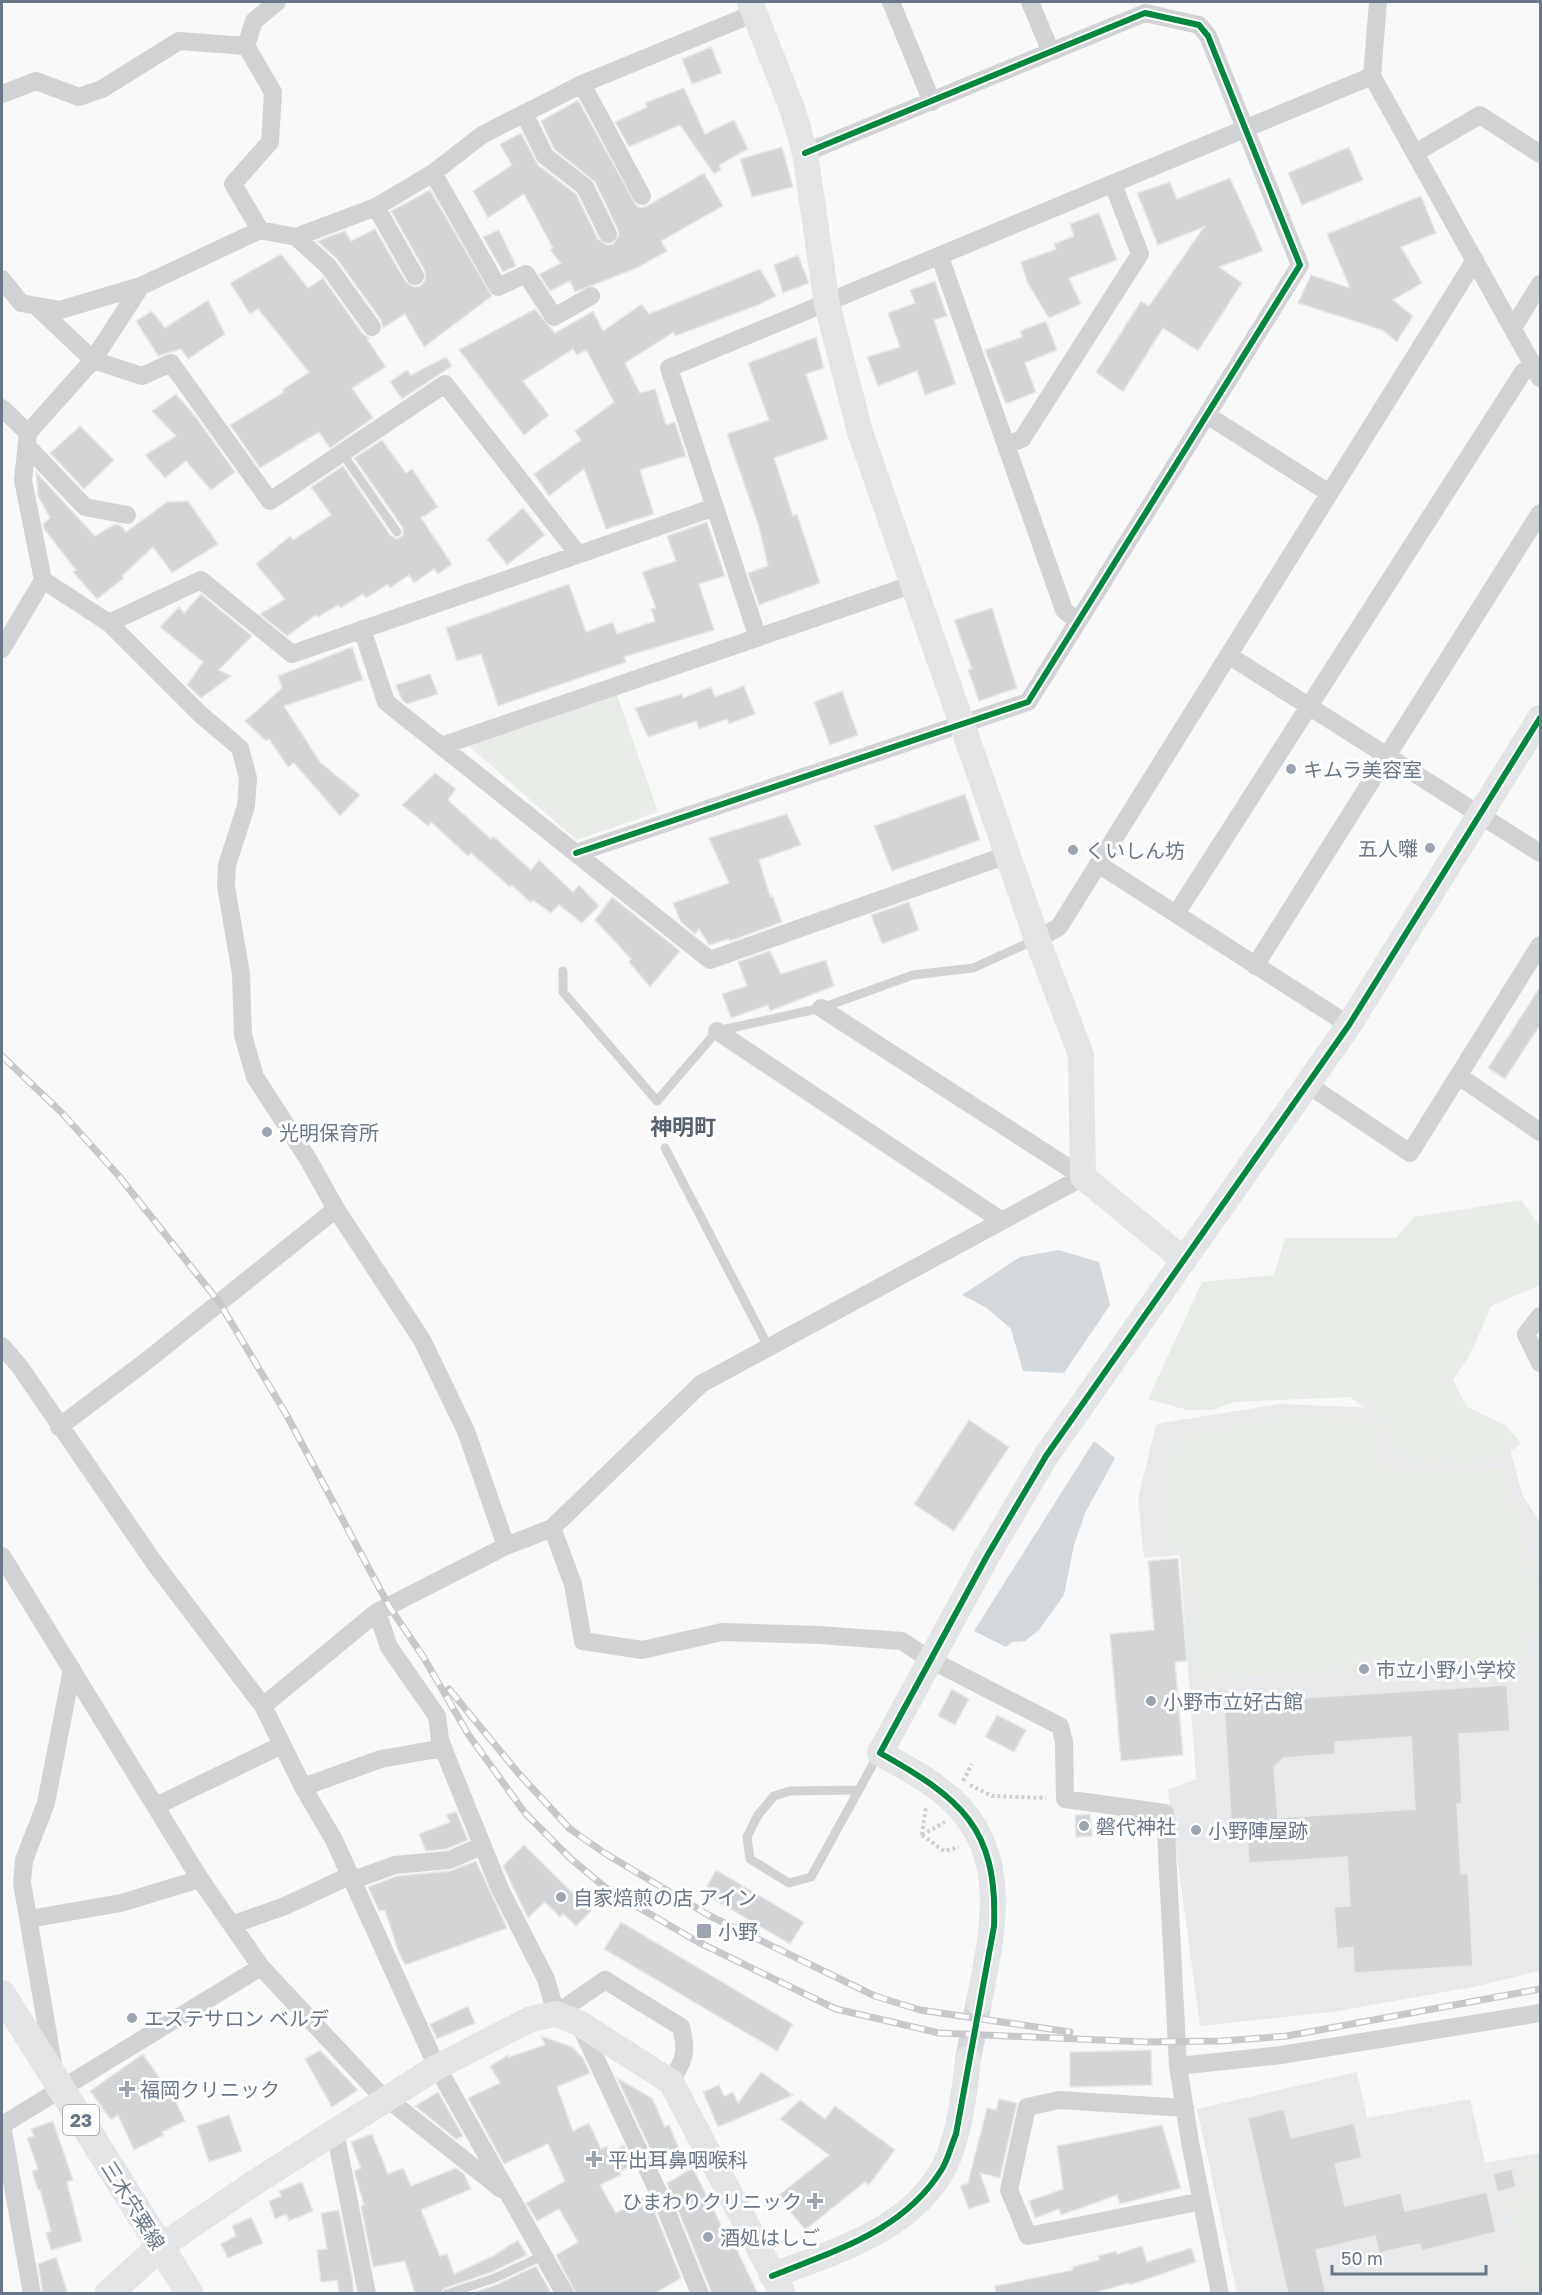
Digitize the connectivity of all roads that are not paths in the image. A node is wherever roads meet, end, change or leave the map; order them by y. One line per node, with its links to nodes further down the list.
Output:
1 (277, 2): 6 (street)
2 (891, 2): 11 (street)
3 (1030, 2): 7 (street)
4 (1378, 2): 8 (street)
5 (753, 8): 9 (street); 14 (street)
6 (246, 46): 10 (street); 21 (street)
7 (1051, 52): 11 (street); 13 (street)
8 (1372, 75): 13 (street); 15 (street)
9 (582, 84): 12 (street); 19 (street)
10 (2, 94)
11 (932, 102): 14 (street)
12 (524, 113): 17 (street); 22 (street)
13 (1246, 128): 18 (street); 38 (street)
14 (805, 153): 31 (street)
15 (1415, 153): 16 (street); 25 (street)
16 (1540, 153)
17 (433, 172): 20 (street); 30 (street)
18 (1113, 184): 24 (street); 40 (street)
19 (642, 196)
20 (376, 207): 23 (street); 26 (street)
21 (260, 230): 23 (street); 29 (street)
22 (609, 234)
23 (296, 237): 33 (street)
24 (940, 257): 31 (street); 40 (street)
25 (1475, 260): 34 (street); 42 (street)
26 (415, 276)
27 (2, 279): 32 (street)
28 (1540, 284): 34 (street)
29 (141, 286): 32 (street); 35 (street)
30 (591, 296)
31 (827, 304): 43 (street); 49 (street)
32 (36, 306): 35 (street)
33 (372, 327)
34 (1513, 328): 36 (street)
35 (93, 360): 39 (street); 41 (street)
36 (1537, 371): 57 (street)
37 (2, 408): 39 (street)
38 (1207, 415): 42 (street); 51 (street)
39 (27, 440): 45 (street); 48 (street)
40 (1006, 445): 51 (street)
41 (342, 453): 46 (lane); 47 (street)
42 (1329, 493): 56 (street)
43 (715, 507): 47 (street); 54 (street)
44 (1540, 513): 61 (street)
45 (127, 515)
46 (397, 532)
47 (578, 554): 53 (street)
48 (43, 580): 50 (street); 52 (street)
49 (914, 584): 54 (street); 59 (street)
50 (8, 622): 55 (street)
51 (1078, 622): 59 (street)
52 (109, 623): 53 (street); 80 (street)
53 (362, 629): 60 (street)
54 (758, 638): 60 (street)
55 (2, 648)
56 (1228, 655): 57 (street); 66 (street)
57 (1309, 706): 61 (street); 67 (street)
58 (1540, 718): 62 (street)
59 (963, 723): 63 (street); 65 (street)
60 (441, 746): 63 (street)
61 (1388, 755): 62 (street); 70 (street)
62 (1480, 814): 64 (street); 73 (street)
63 (576, 853): 65 (street)
64 (1540, 853)
65 (1007, 855): 68 (street)
66 (1098, 864): 67 (street); 68 (street)
67 (1176, 914): 70 (street)
68 (1037, 939): 72 (lane); 79 (street)
69 (1540, 945): 75 (street)
70 (1255, 966): 73 (street)
71 (563, 971): 74 (lane)
72 (821, 1008): 74 (lane); 79 (street)
73 (1349, 1024): 76 (street)
74 (717, 1031): 81 (street)
75 (1459, 1076): 76 (street); 77 (street)
76 (1307, 1084): 82 (street)
77 (1540, 1132)
78 (665, 1148): 85 (lane)
79 (1083, 1177): 81 (street); 82 (street)
80 (336, 1209): 87 (street); 89 (street)
81 (1002, 1221): 85 (street)
82 (1185, 1260): 92 (street)
83 (1540, 1316): 86 (street)
84 (2, 1346): 87 (street)
85 (769, 1348): 88 (street)
86 (1540, 1363)
87 (59, 1427): 94 (street)
88 (552, 1528): 89 (street); 92 (street)
89 (506, 1546): 91 (street)
90 (2, 1556): 93 (street)
91 (377, 1612): 94 (street); 96 (street)
92 (929, 1659): 97 (street); 112 (street)
93 (72, 1669): 100 (street); 104 (street)
94 (262, 1706): 95 (street)
95 (282, 1744): 98 (street); 100 (street)
96 (444, 1749): 98 (street); 101 (street)
97 (879, 1753): 99 (lane); 108 (street)
98 (303, 1787): 102 (street)
99 (857, 1790): 99 (lane)
100 (156, 1806): 103 (street)
101 (482, 1846): 102 (street); 110 (street)
102 (352, 1878): 105 (street); 113 (street)
103 (200, 1879): 104 (street); 105 (street)
104 (29, 1919): 115 (street)
105 (234, 1924): 106 (street)
106 (261, 1967): 115 (street); 116 (street)
107 (2, 1994): 115 (main road, 三木宍粟線 / 23)
108 (979, 2002)
109 (1540, 2013): 112 (street)
110 (568, 2018): 113 (street); 114 (street); 114 (street); 130 (street)
111 (968, 2059): 123 (street)
112 (1178, 2066): 117 (street)
113 (437, 2067): 116 (street); 119 (street)
114 (671, 2082): 123 (street)
115 (59, 2085): 121 (main road, 三木宍粟線 / 23); 125 (street)
116 (387, 2100): 118 (street); 119 (street)
117 (1185, 2108): 120 (street); 120 (street)
118 (335, 2131): 121 (street); 127 (street)
119 (506, 2194): 122 (street)
120 (1202, 2201): 131 (street)
121 (160, 2247): 124 (main road); 126 (main road, 三木宍粟線 / 23)
122 (542, 2256): 128 (lane); 129 (street)
123 (777, 2285)
124 (112, 2292)
125 (32, 2294)
126 (190, 2294)
127 (367, 2294)
128 (447, 2294)
129 (565, 2294)
130 (700, 2294)
131 (1220, 2294)

